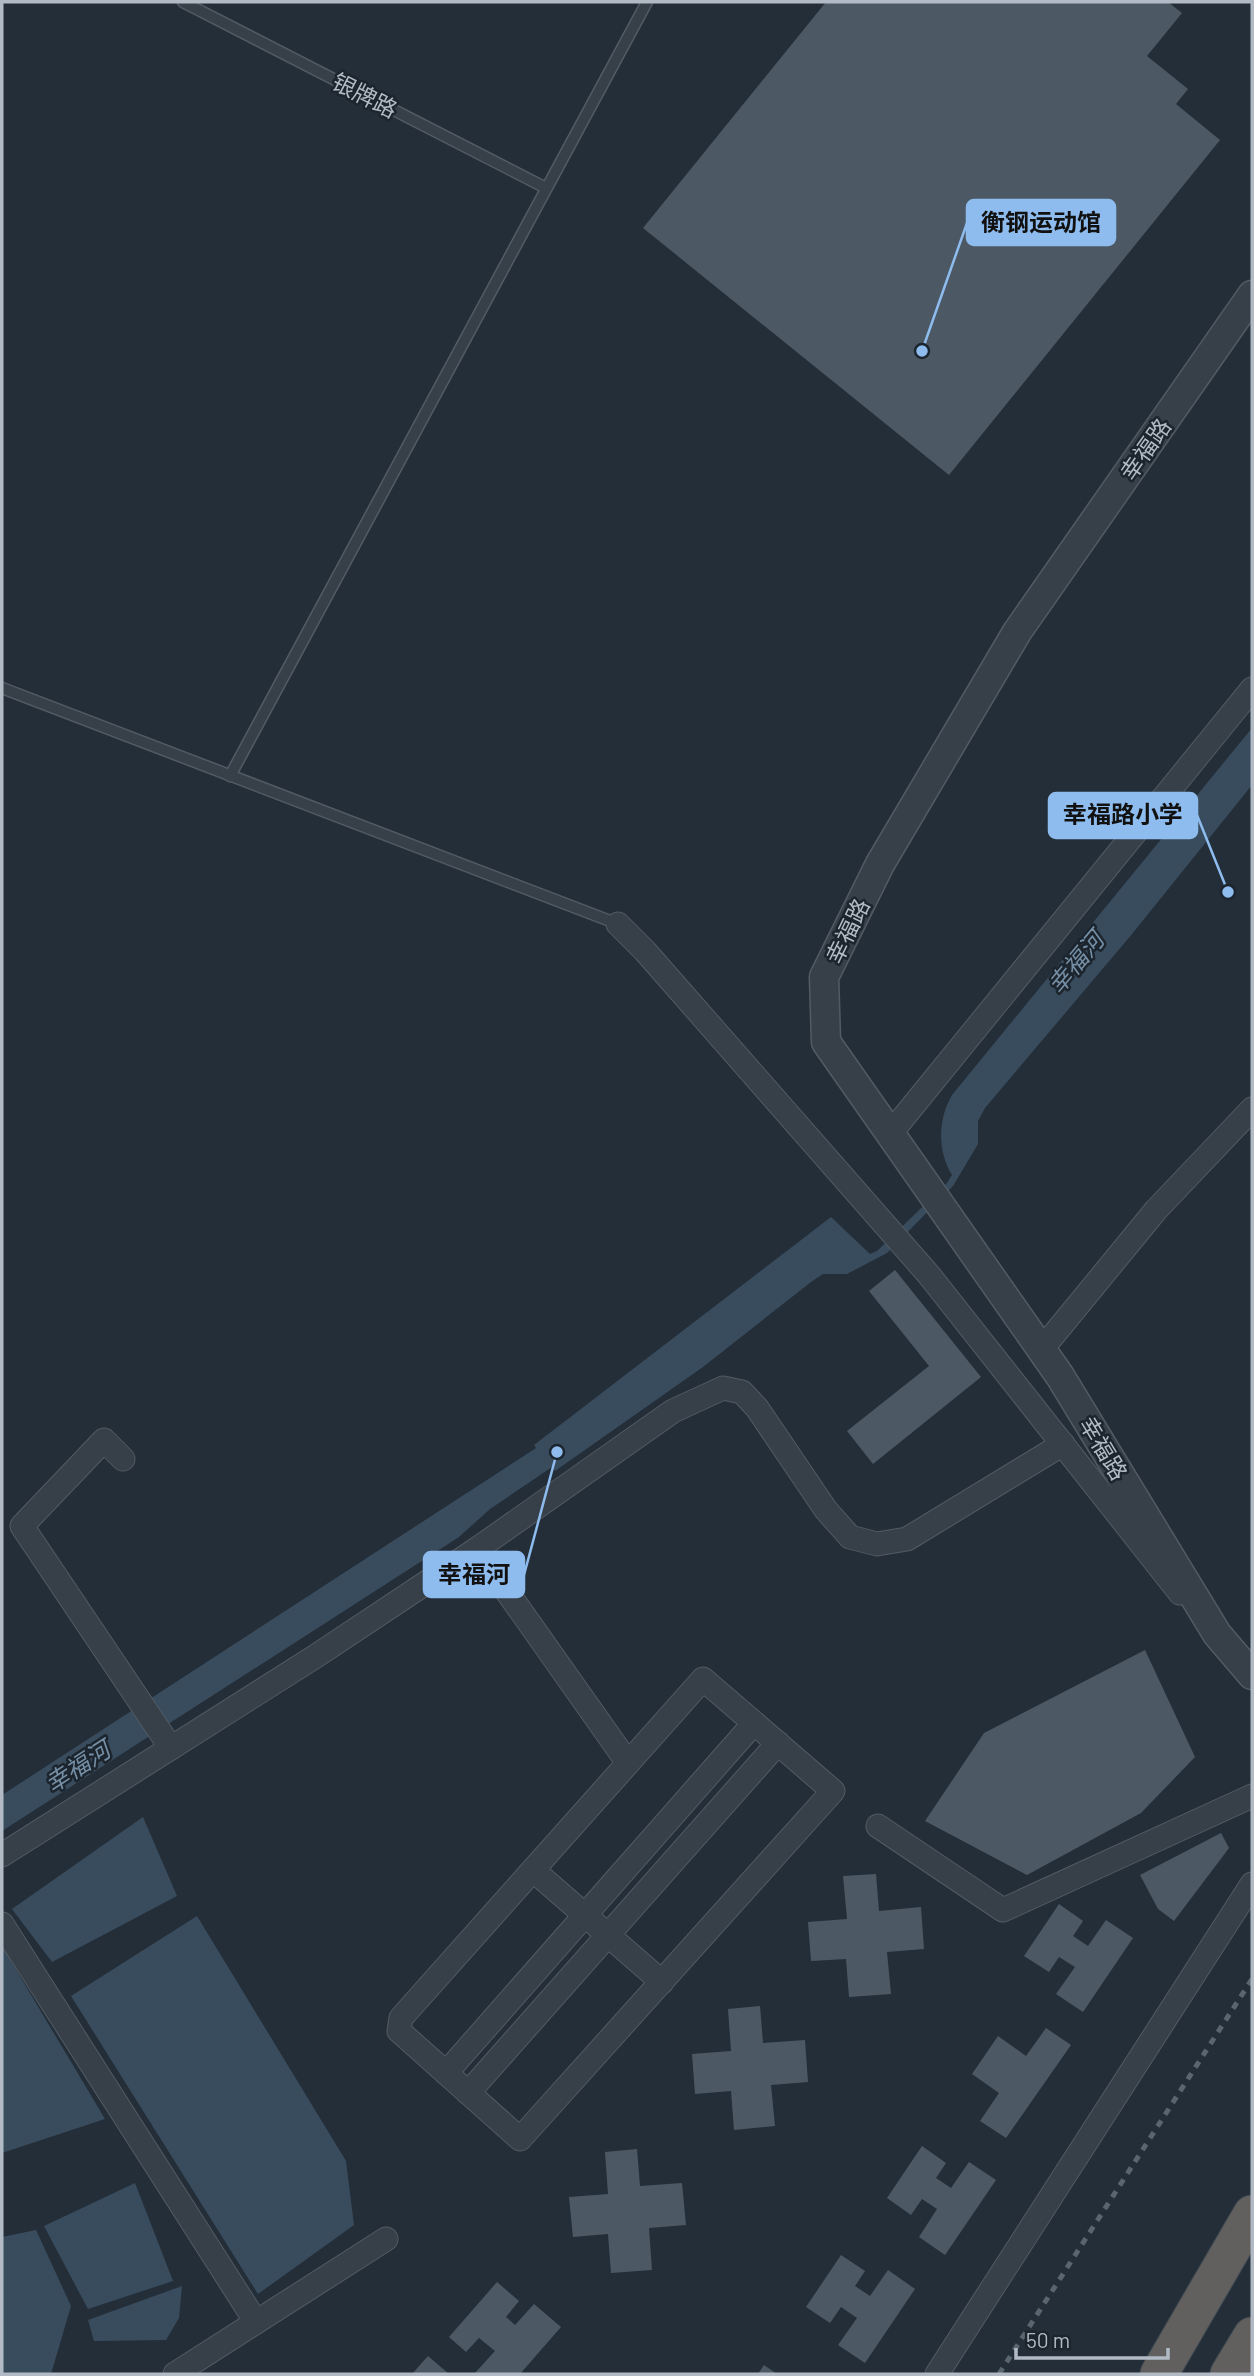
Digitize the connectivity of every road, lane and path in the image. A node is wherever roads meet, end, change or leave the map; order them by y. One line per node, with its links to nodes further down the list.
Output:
1 (183, 2): 3 (lane, 银牌路)
2 (647, 2): 3 (lane)
3 (547, 188): 7 (lane)
4 (1252, 295): 10 (street, 幸福路)
5 (2, 688): 7 (lane)
6 (1252, 690): 10 (street)
7 (230, 776): 8 (lane)
8 (618, 924): 12 (street)
9 (1252, 1109): 11 (street)
10 (890, 1134): 11 (street, 幸福路)
11 (1042, 1349): 15 (street, 幸福路)
12 (1063, 1444): 14 (street); 15 (street)
13 (123, 1459): 19 (street)
14 (477, 1549): 19 (street); 20 (street)
15 (1217, 1634): 16 (street, 幸福路)
16 (1252, 1675)
17 (754, 1723): 18 (street); 20 (street); 26 (street)
18 (778, 1743): 28 (street); 29 (street)
19 (171, 1748): 23 (street)
20 (628, 1763): 24 (street)
21 (1252, 1796): 22 (street)
22 (878, 1826)
23 (2, 1855)
24 (533, 1870): 26 (street); 30 (street)
25 (1252, 1884): 37 (street)
26 (585, 1915): 28 (street); 30 (street)
27 (2, 1924): 34 (street)
28 (608, 1935): 29 (street); 31 (street)
29 (662, 1982): 31 (street)
30 (446, 2073): 31 (street)
31 (468, 2093)
32 (1252, 2214): 38 (highway)
33 (386, 2239): 34 (street)
34 (256, 2322): 36 (street)
35 (1252, 2336): 39 (highway)
36 (175, 2374)
37 (937, 2374)
38 (1159, 2374)
39 (1230, 2374)

